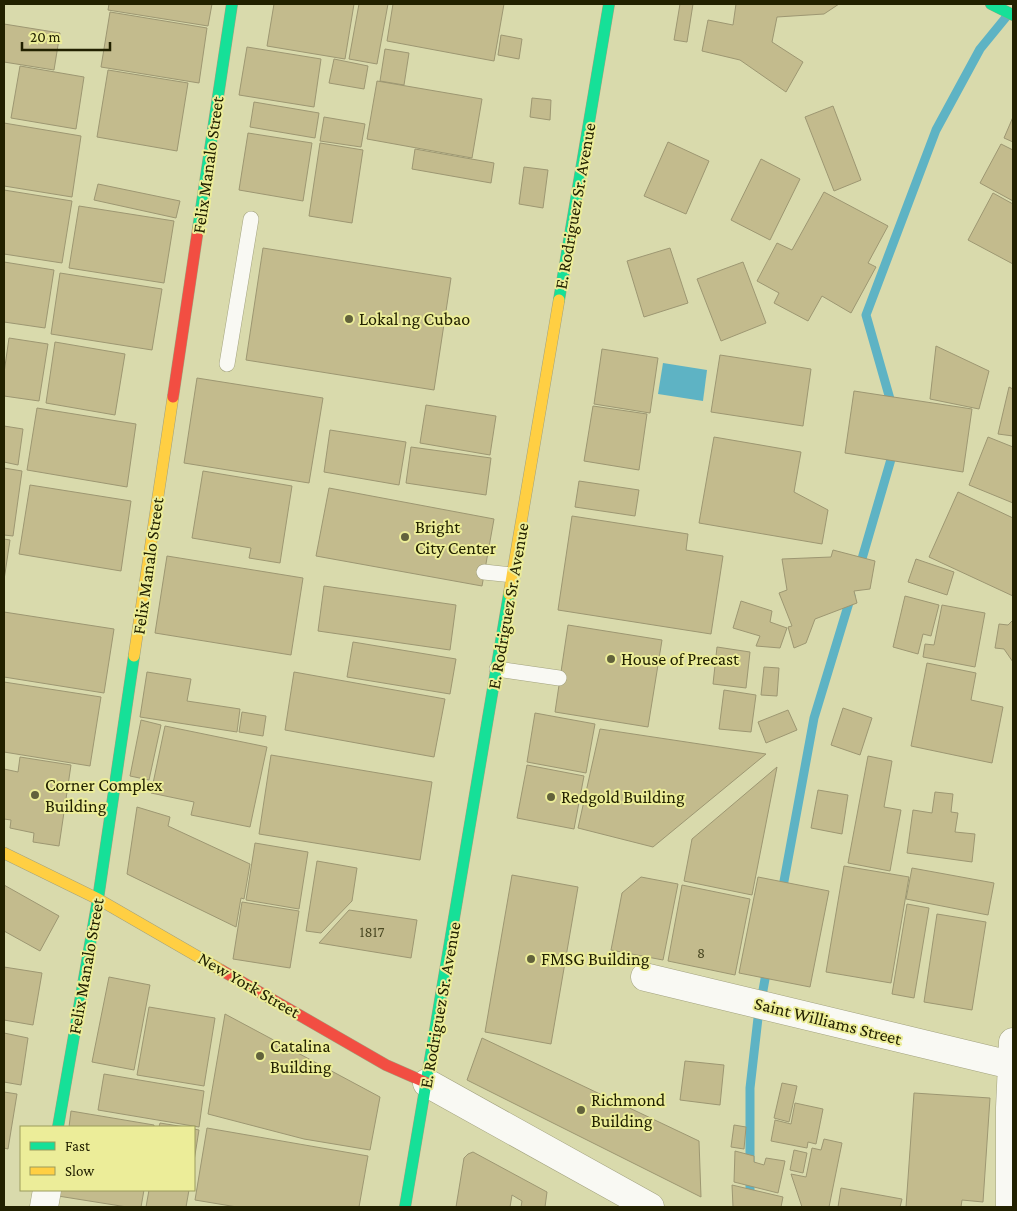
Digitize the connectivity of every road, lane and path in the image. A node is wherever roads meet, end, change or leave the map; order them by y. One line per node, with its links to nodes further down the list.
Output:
1 (232, 4): 12 (street, Felix Manalo Street)
2 (609, 4): 8 (street, E. Rodriguez Sr. Avenue)
3 (990, 4): 4 (street)
4 (1013, 15)
5 (251, 219): 6 (lane)
6 (227, 364)
7 (484, 572): 8 (lane)
8 (513, 575): 9 (street, E. Rodriguez Sr. Avenue)
9 (497, 669): 10 (lane); 15 (street, E. Rodriguez Sr. Avenue)
10 (560, 678)
11 (4, 853): 12 (street, New York Street)
12 (98, 898): 15 (street, New York Street); 17 (street, Felix Manalo Street)
13 (645, 977): 14 (street, Saint Williams Street)
14 (1012, 1054): 16 (street)
15 (427, 1083): 20 (street, E. Rodriguez Sr. Avenue); 21 (street, New York Street)
16 (1012, 1109): 22 (street)
17 (58, 1126)
18 (47, 1191): 19 (street)
19 (44, 1207)
20 (405, 1207)
21 (650, 1207)
22 (1010, 1207)

